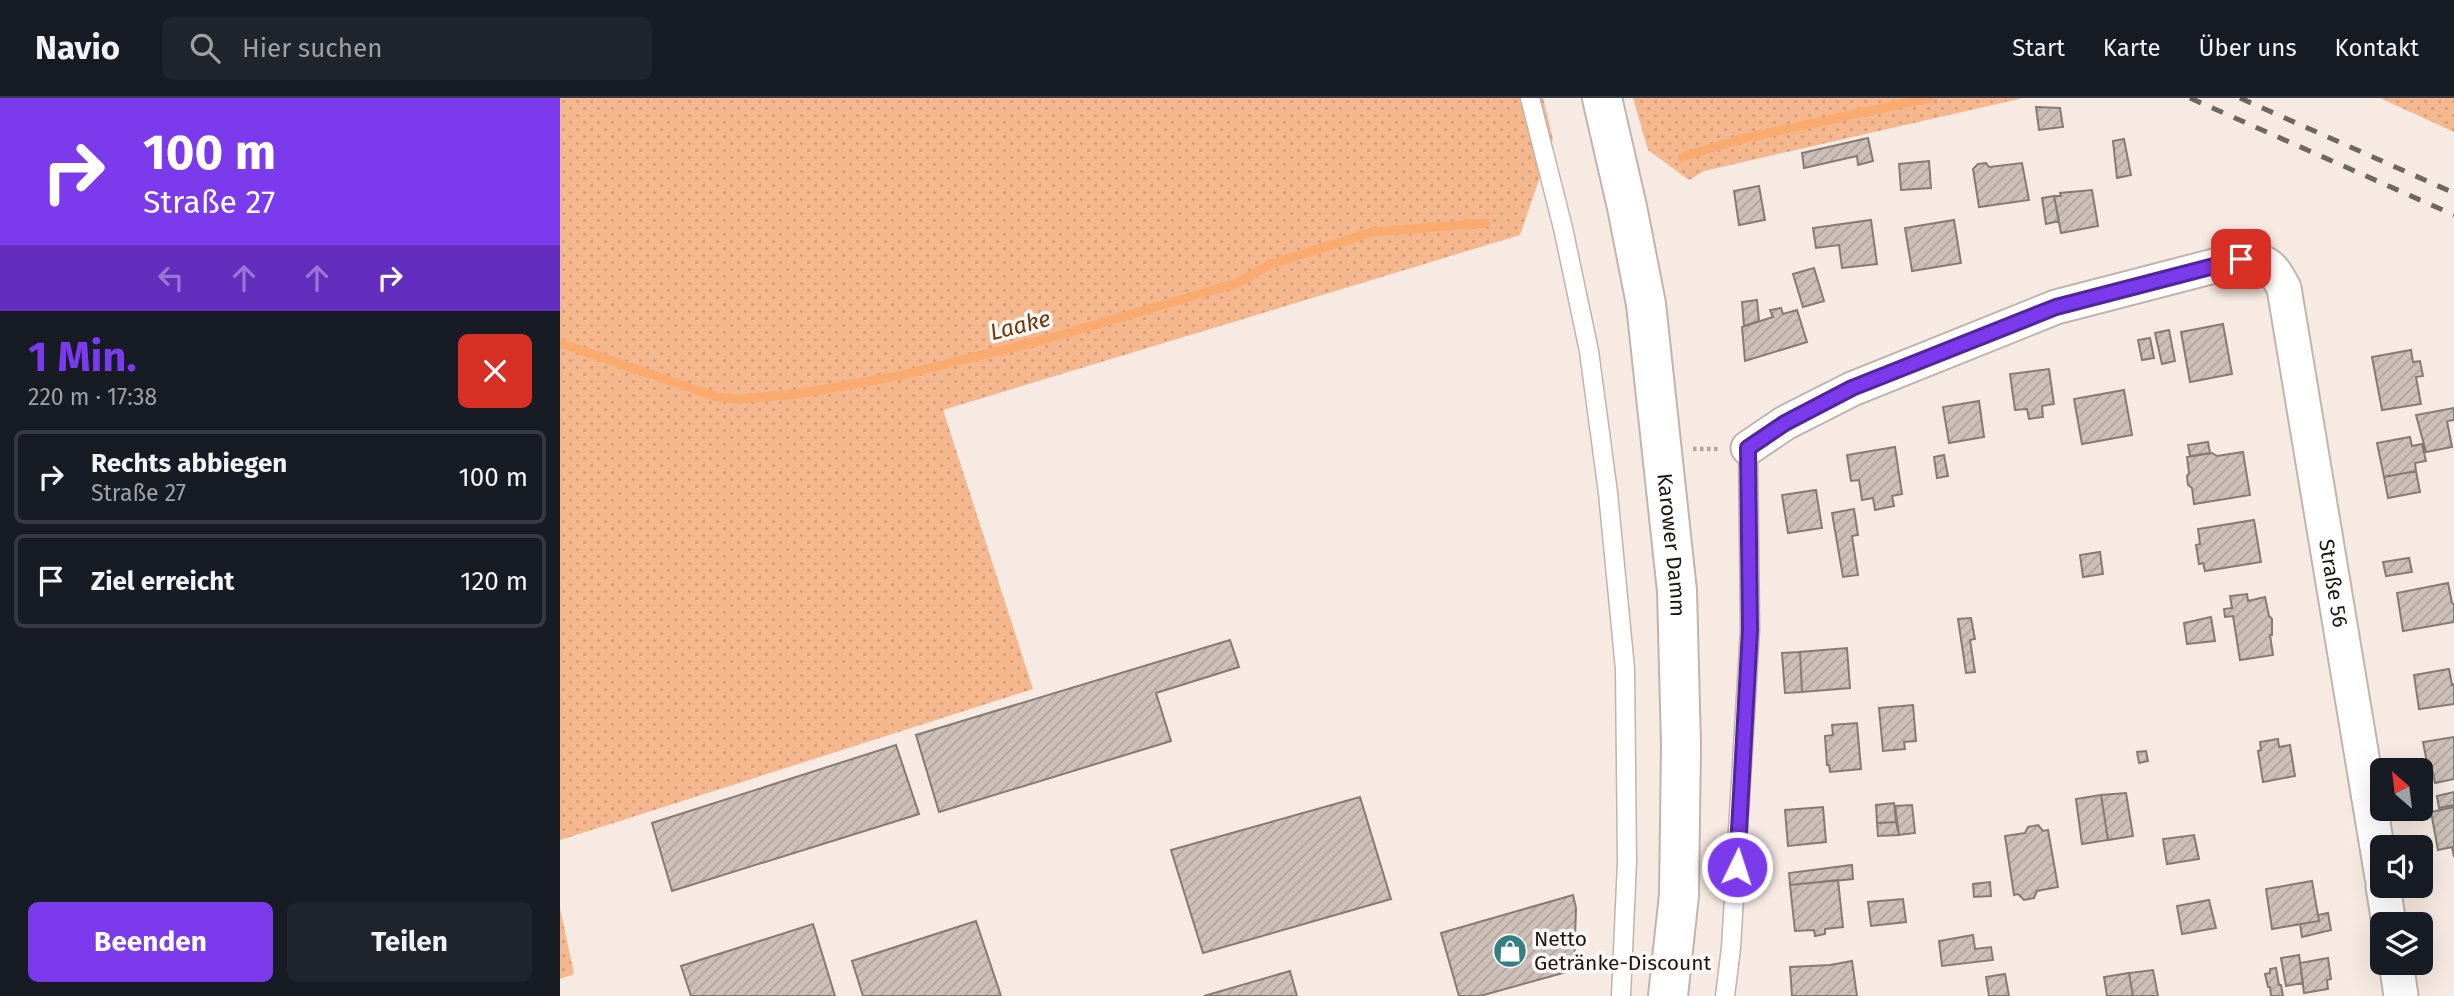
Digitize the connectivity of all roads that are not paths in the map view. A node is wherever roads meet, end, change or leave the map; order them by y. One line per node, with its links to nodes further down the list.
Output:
1 (1530, 98): 6 (lane)
2 (1602, 98): 7 (main road, Karower Damm)
3 (1748, 448): 4 (street, Straße 56); 8 (lane)
4 (2375, 835)
5 (2398, 975): 9 (street)
6 (1621, 996)
7 (1668, 996)
8 (1725, 996)
9 (2401, 996)

